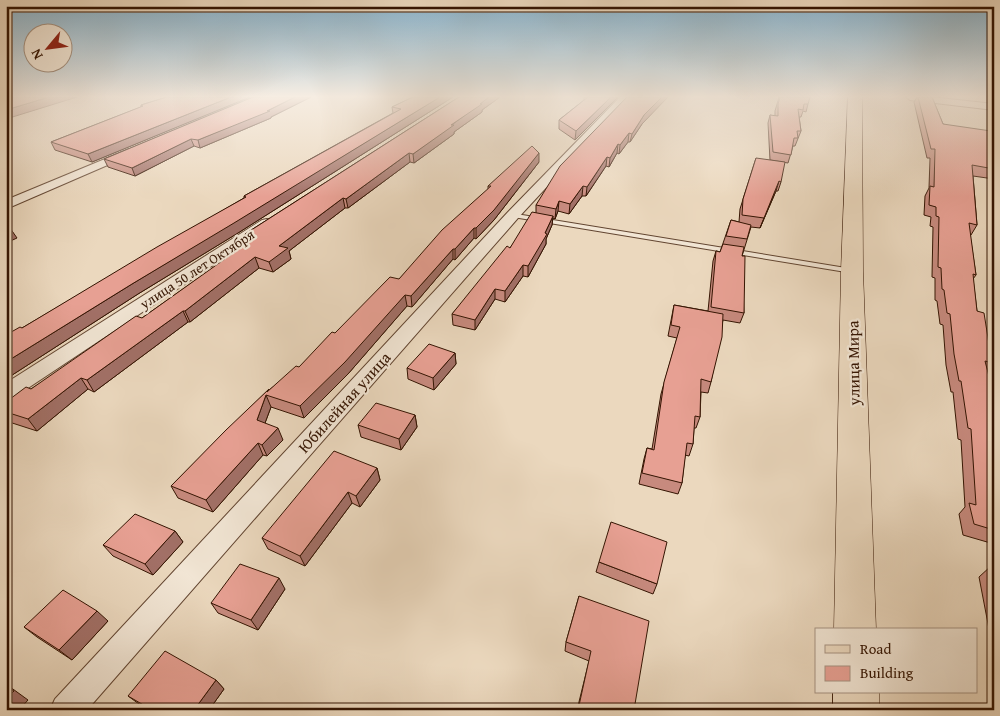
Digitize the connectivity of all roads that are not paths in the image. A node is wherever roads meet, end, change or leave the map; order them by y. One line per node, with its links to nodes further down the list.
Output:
1 (593, 130): 6 (street, Юбилейная улица)
2 (854, 130): 7 (main road, улица Мира)
3 (143, 147): 4 (street)
4 (6, 205)
5 (280, 215): 8 (street, улица 50 лет Октября)
6 (513, 215): 7 (lane); 11 (street, Юбилейная улица)
7 (852, 271): 9 (main road, улица Мира)
8 (6, 393)
9 (855, 628)
10 (856, 694): 12 (main road)
11 (66, 710)
12 (856, 710)

